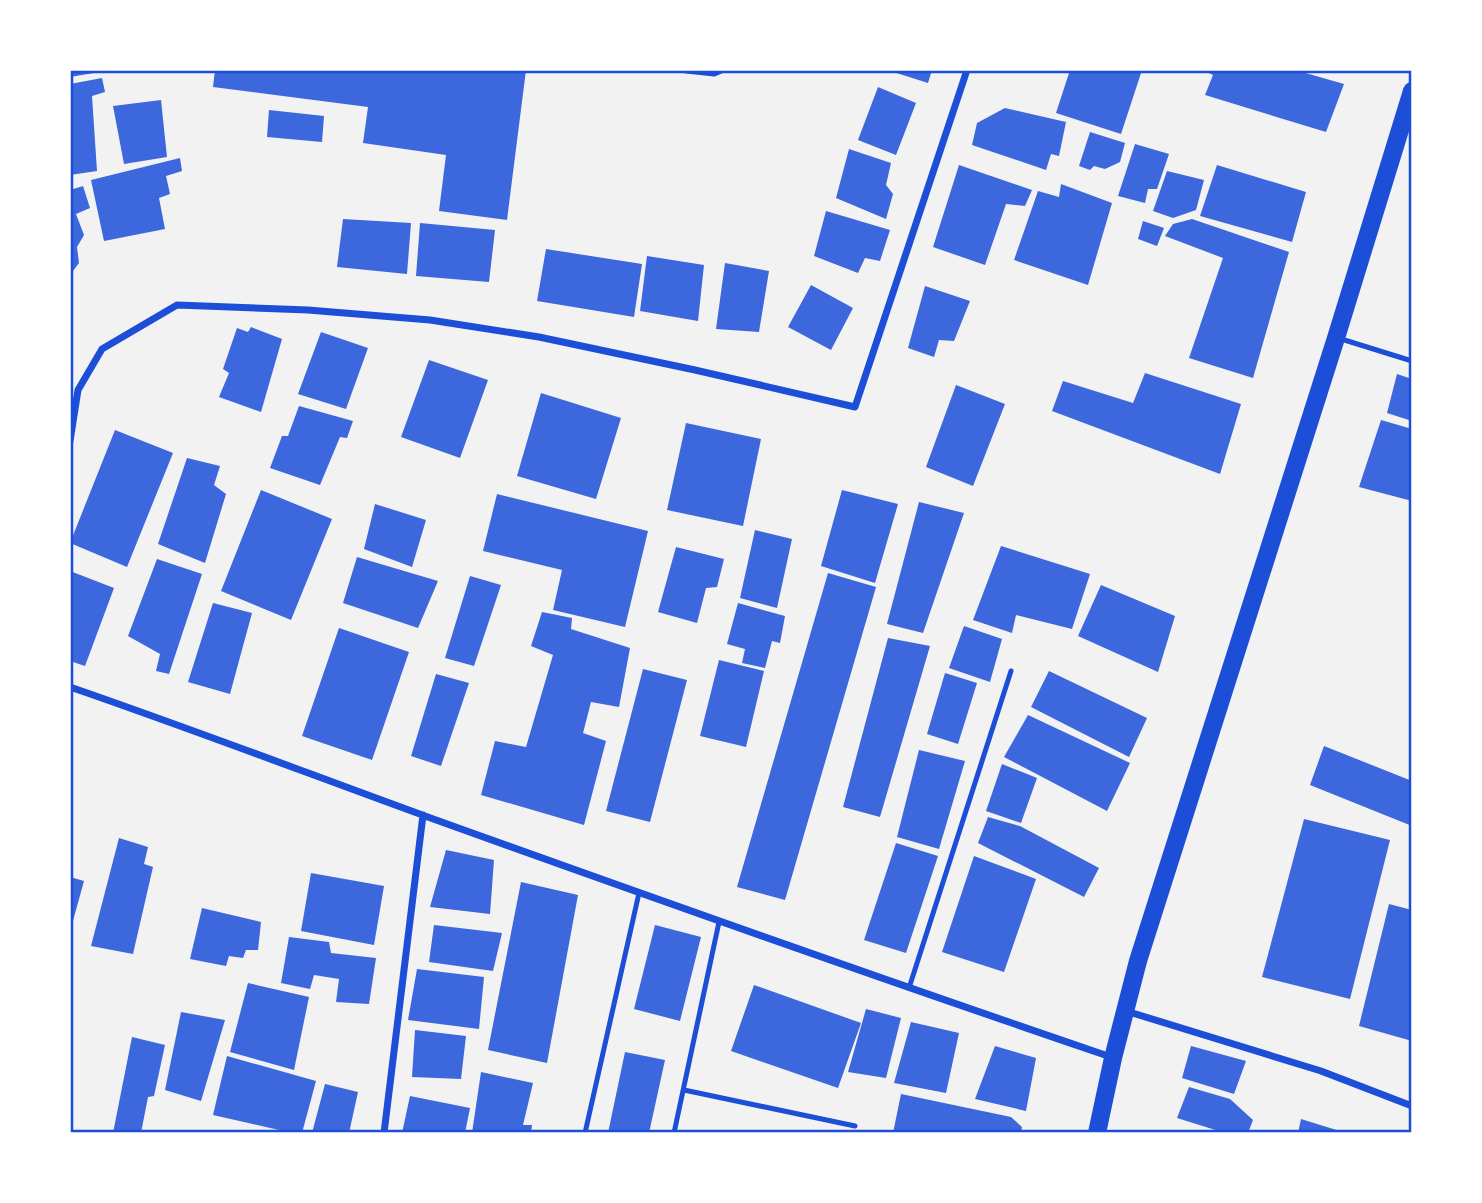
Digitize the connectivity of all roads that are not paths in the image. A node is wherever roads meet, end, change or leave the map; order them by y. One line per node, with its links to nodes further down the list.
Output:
1 (686, 70): 2 (street)
2 (721, 70)
3 (967, 70): 7 (street)
4 (1412, 91): 5 (main road)
5 (1336, 338): 6 (lane); 14 (main road)
6 (1412, 361)
7 (70, 441)
8 (1011, 671): 13 (lane)
9 (70, 687): 10 (street)
10 (423, 815): 11 (street); 19 (street)
11 (639, 892): 12 (street); 20 (lane)
12 (719, 922): 13 (street); 16 (lane)
13 (909, 988): 15 (street)
14 (1125, 1011): 15 (main road); 17 (street)
15 (1113, 1058): 22 (main road)
16 (684, 1090): 18 (lane); 21 (lane)
17 (1412, 1106)
18 (855, 1126)
19 (384, 1133)
20 (585, 1133)
21 (674, 1133)
22 (1097, 1133)

